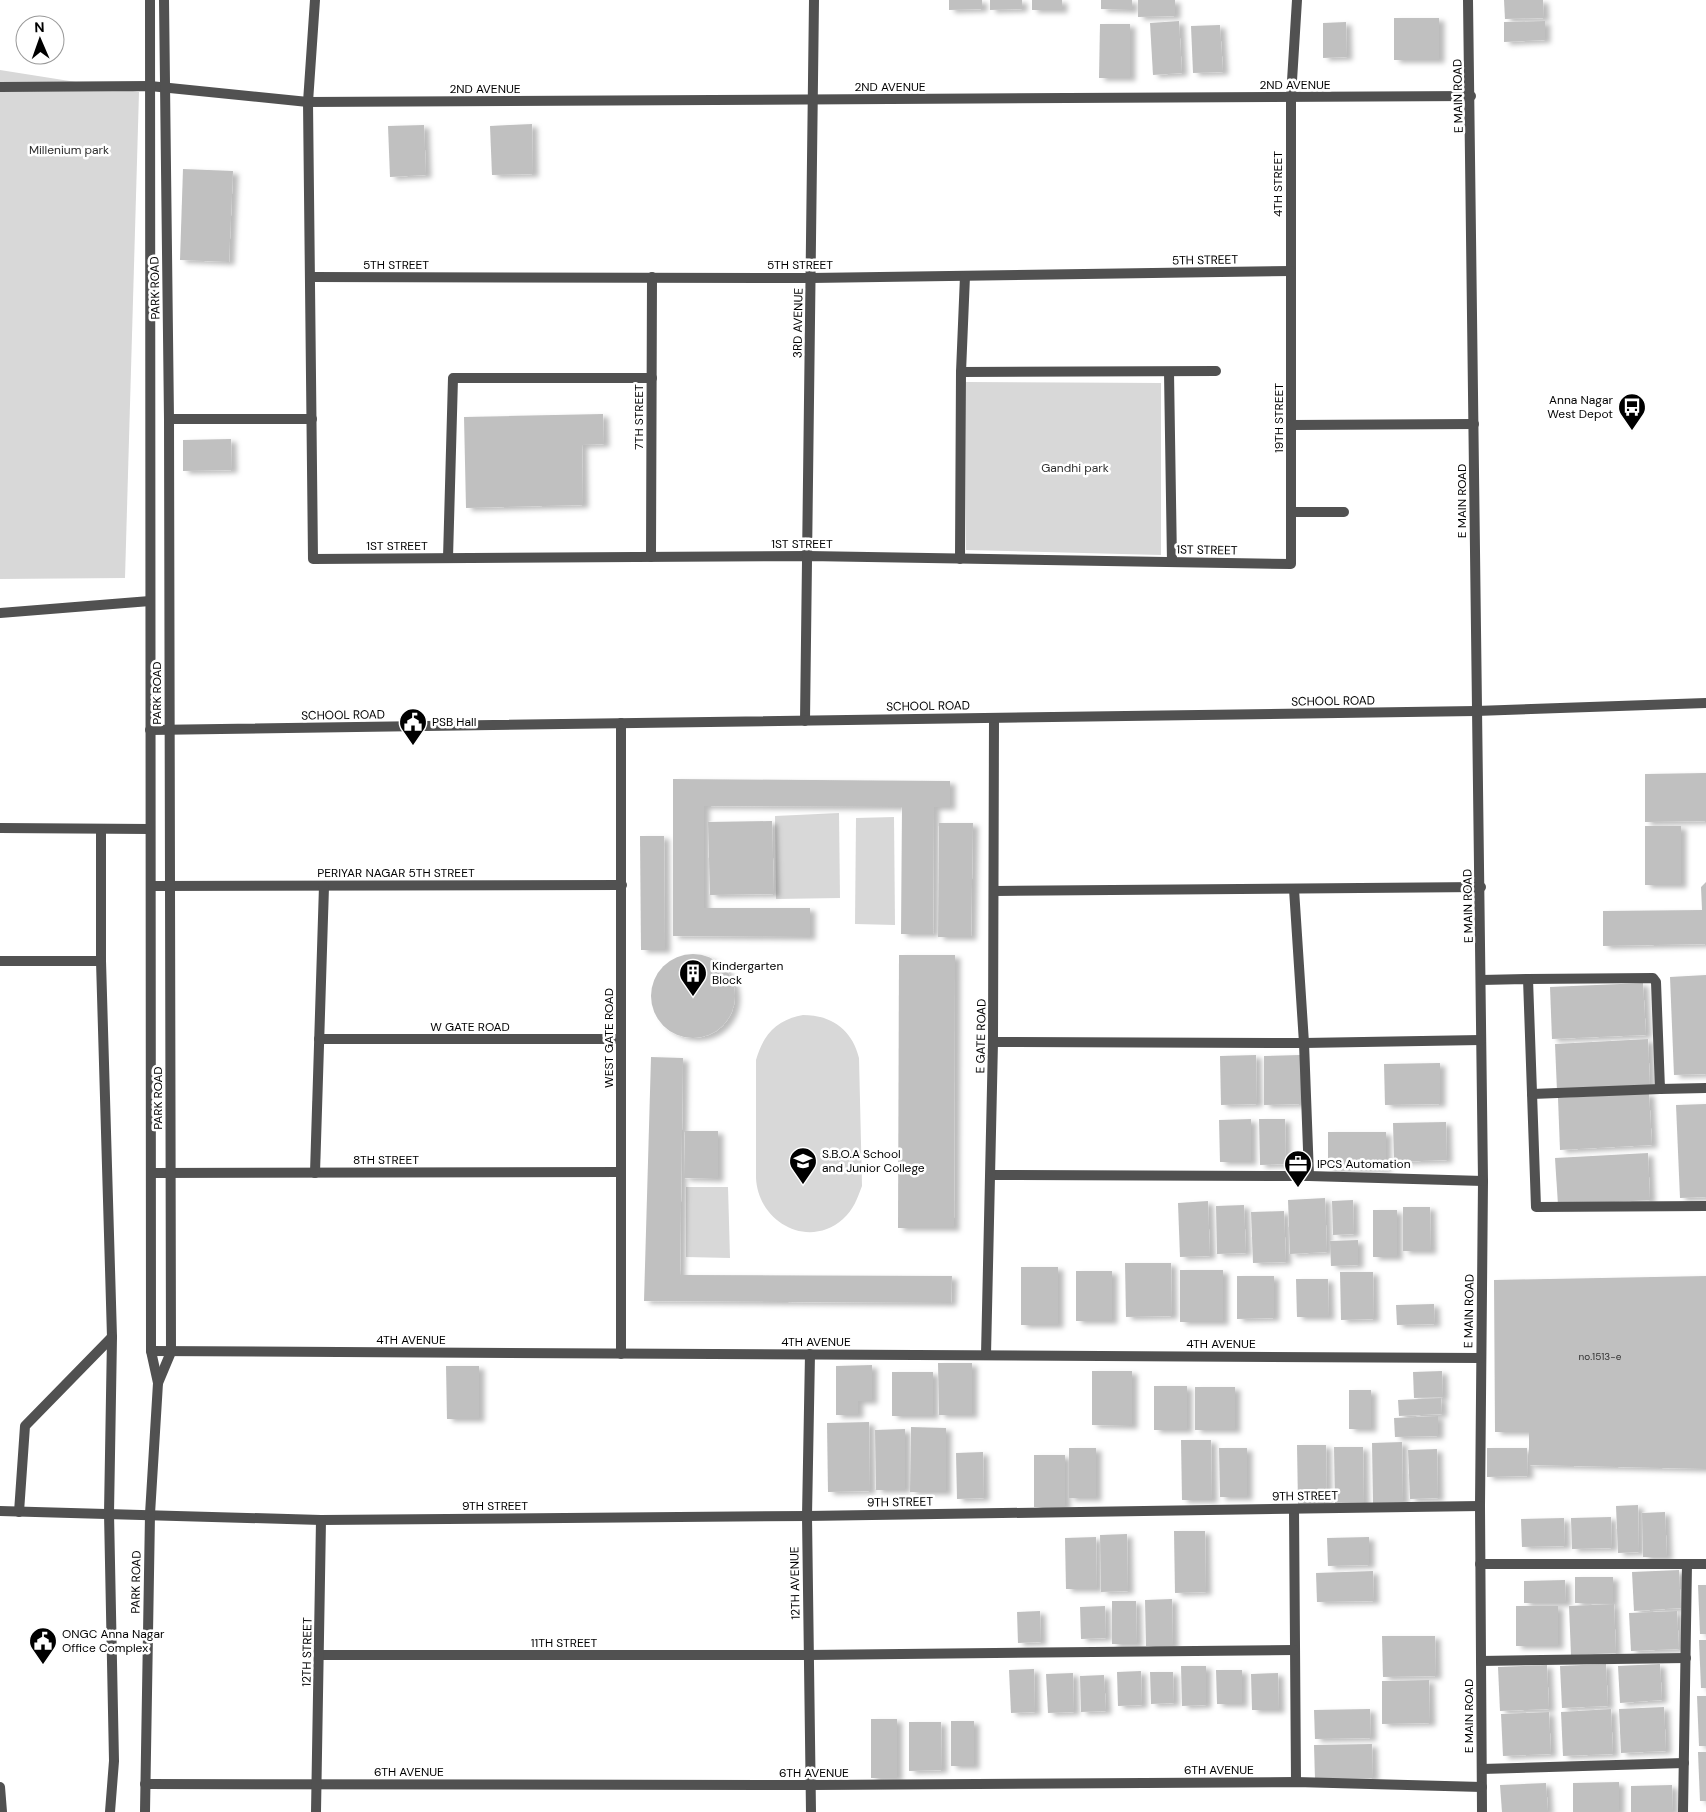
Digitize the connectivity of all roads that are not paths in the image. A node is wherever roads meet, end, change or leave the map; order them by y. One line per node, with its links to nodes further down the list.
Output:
1 (150, 0): 7 (street, PARK ROAD)
2 (164, 0): 8 (street, PARK ROAD)
3 (315, 0): 13 (street)
4 (814, 0): 12 (street, 3RD AVENUE)
5 (1297, 0): 11 (street)
6 (1468, 0): 10 (street, E MAIN ROAD)
7 (150, 86): 8 (street, 2ND AVENUE); 9 (street, 2ND AVENUE); 35 (street, PARK ROAD)
8 (164, 87): 13 (street, 2ND AVENUE); 23 (street, PARK ROAD)
9 (0, 88)
10 (1471, 96): 11 (street, 2ND AVENUE); 25 (street, E MAIN ROAD)
11 (1291, 97): 12 (street, 2ND AVENUE); 14 (street, 4TH STREET)
12 (813, 100): 13 (street, 2ND AVENUE); 18 (street, 3RD AVENUE)
13 (308, 102): 16 (street)
14 (1291, 271): 15 (street, 5TH STREET); 26 (street, 19TH STREET)
15 (965, 276): 18 (street, 5TH STREET); 20 (street)
16 (310, 277): 17 (street, 5TH STREET); 24 (street)
17 (652, 278): 18 (street, 5TH STREET); 22 (street, 7TH STREET)
18 (811, 278): 29 (street, 3RD AVENUE)
19 (1216, 370): 21 (street)
20 (961, 372): 21 (street); 32 (street)
21 (1169, 372): 33 (street)
22 (652, 378): 30 (street, 7TH STREET); 31 (street)
23 (169, 419): 24 (street); 43 (street, PARK ROAD)
24 (312, 419): 31 (street, 1ST STREET)
25 (1474, 424): 26 (street); 38 (street, E MAIN ROAD)
26 (1291, 425): 27 (street, 19TH STREET)
27 (1291, 512): 28 (street); 34 (street, 19TH STREET)
28 (1344, 512)
29 (808, 556): 30 (street, 1ST STREET); 32 (street, 1ST STREET); 40 (street, 3RD AVENUE)
30 (652, 557): 31 (street, 1ST STREET)
31 (448, 558)
32 (960, 559): 33 (street, 1ST STREET)
33 (1172, 562): 34 (street, 1ST STREET)
34 (1291, 564)
35 (150, 600): 36 (street); 42 (street, PARK ROAD)
36 (0, 613)
37 (1706, 703): 38 (street, SCHOOL ROAD)
38 (1476, 711): 39 (street, SCHOOL ROAD); 51 (street, E MAIN ROAD)
39 (994, 718): 40 (street, SCHOOL ROAD); 53 (street, E GATE ROAD)
40 (805, 721): 41 (street, SCHOOL ROAD)
41 (621, 723): 43 (street, SCHOOL ROAD); 47 (street, WEST GATE ROAD)
42 (150, 730): 43 (street, SCHOOL ROAD); 45 (street, PARK ROAD)
43 (169, 730): 49 (street, PARK ROAD)
44 (0, 828): 46 (street)
45 (150, 828): 46 (street); 48 (street, PARK ROAD)
46 (101, 829): 54 (street)
47 (622, 885): 50 (street, PERIYAR NAGAR 5TH STREET); 58 (street, WEST GATE ROAD)
48 (151, 886): 49 (street, PERIYAR NAGAR 5TH STREET); 67 (street, PARK ROAD)
49 (170, 886): 50 (street, PERIYAR NAGAR 5TH STREET); 68 (street, PARK ROAD)
50 (324, 886): 59 (street)
51 (1481, 887): 52 (street); 57 (street, E MAIN ROAD)
52 (1294, 889): 53 (street); 62 (street)
53 (995, 891): 61 (street, E GATE ROAD)
54 (102, 960): 55 (street); 74 (street)
55 (0, 961)
56 (1528, 979): 57 (street); 64 (street); 65 (street)
57 (1481, 980): 60 (street, E MAIN ROAD)
58 (621, 1039): 59 (street, W GATE ROAD); 66 (street, WEST GATE ROAD)
59 (319, 1040): 69 (street)
60 (1481, 1040): 62 (street); 72 (street, E MAIN ROAD)
61 (993, 1042): 62 (street); 70 (street, E GATE ROAD)
62 (1304, 1042): 71 (street)
63 (1706, 1088): 64 (street)
64 (1660, 1089): 65 (street)
65 (1532, 1094): 73 (street)
66 (621, 1172): 69 (street, 8TH STREET); 77 (street, WEST GATE ROAD)
67 (150, 1173): 68 (street, 8TH STREET); 75 (street, PARK ROAD)
68 (170, 1173): 69 (street, 8TH STREET); 76 (street, PARK ROAD)
69 (315, 1173)
70 (992, 1175): 71 (street); 79 (street, E GATE ROAD)
71 (1309, 1176): 72 (street)
72 (1483, 1181): 80 (street, E MAIN ROAD)
73 (1706, 1206)
74 (112, 1337): 85 (street); 86 (street)
75 (151, 1352): 76 (street, 4TH AVENUE); 81 (street, PARK ROAD)
76 (171, 1352): 77 (street, 4TH AVENUE); 81 (street, PARK ROAD)
77 (621, 1354): 78 (street, 4TH AVENUE)
78 (810, 1354): 79 (street, 4TH AVENUE); 88 (street, 12TH AVENUE)
79 (986, 1355): 80 (street, 4TH AVENUE)
80 (1481, 1358): 82 (street, E MAIN ROAD)
81 (158, 1383): 87 (street, PARK ROAD)
82 (1480, 1506): 83 (street, 9TH STREET); 90 (street, E MAIN ROAD)
83 (1294, 1509): 88 (street, 9TH STREET); 93 (street)
84 (0, 1511): 85 (street, 9TH STREET)
85 (19, 1512): 86 (street, 9TH STREET)
86 (109, 1513): 87 (street, 9TH STREET); 107 (street)
87 (150, 1514): 89 (street, 9TH STREET); 101 (street, PARK ROAD)
88 (806, 1516): 89 (street, 9TH STREET); 94 (street, 12TH AVENUE)
89 (321, 1520): 95 (street, 12TH STREET)
90 (1480, 1564): 91 (street); 97 (street, E MAIN ROAD)
91 (1687, 1564): 92 (street); 96 (street)
92 (1706, 1564)
93 (1294, 1650): 94 (street, 11TH STREET); 100 (street)
94 (808, 1655): 95 (street, 11TH STREET); 103 (street, 12TH AVENUE)
95 (319, 1656): 102 (street, 12TH STREET)
96 (1686, 1658): 97 (street); 98 (street)
97 (1481, 1661): 99 (street, E MAIN ROAD)
98 (1684, 1763): 99 (street); 112 (street)
99 (1482, 1769): 105 (street, E MAIN ROAD)
100 (1296, 1782): 103 (street, 6TH AVENUE); 105 (street, 6TH AVENUE)
101 (145, 1784): 102 (street, 6TH AVENUE); 108 (street, PARK ROAD)
102 (316, 1784): 103 (street, 6TH AVENUE); 109 (street, 12TH STREET)
103 (811, 1786): 110 (street, 12TH AVENUE)
104 (0, 1787): 106 (street)
105 (1482, 1787): 111 (street, E MAIN ROAD)
106 (2, 1812)
107 (110, 1812)
108 (145, 1812)
109 (316, 1812)
110 (812, 1812)
111 (1482, 1812)
112 (1683, 1812)

